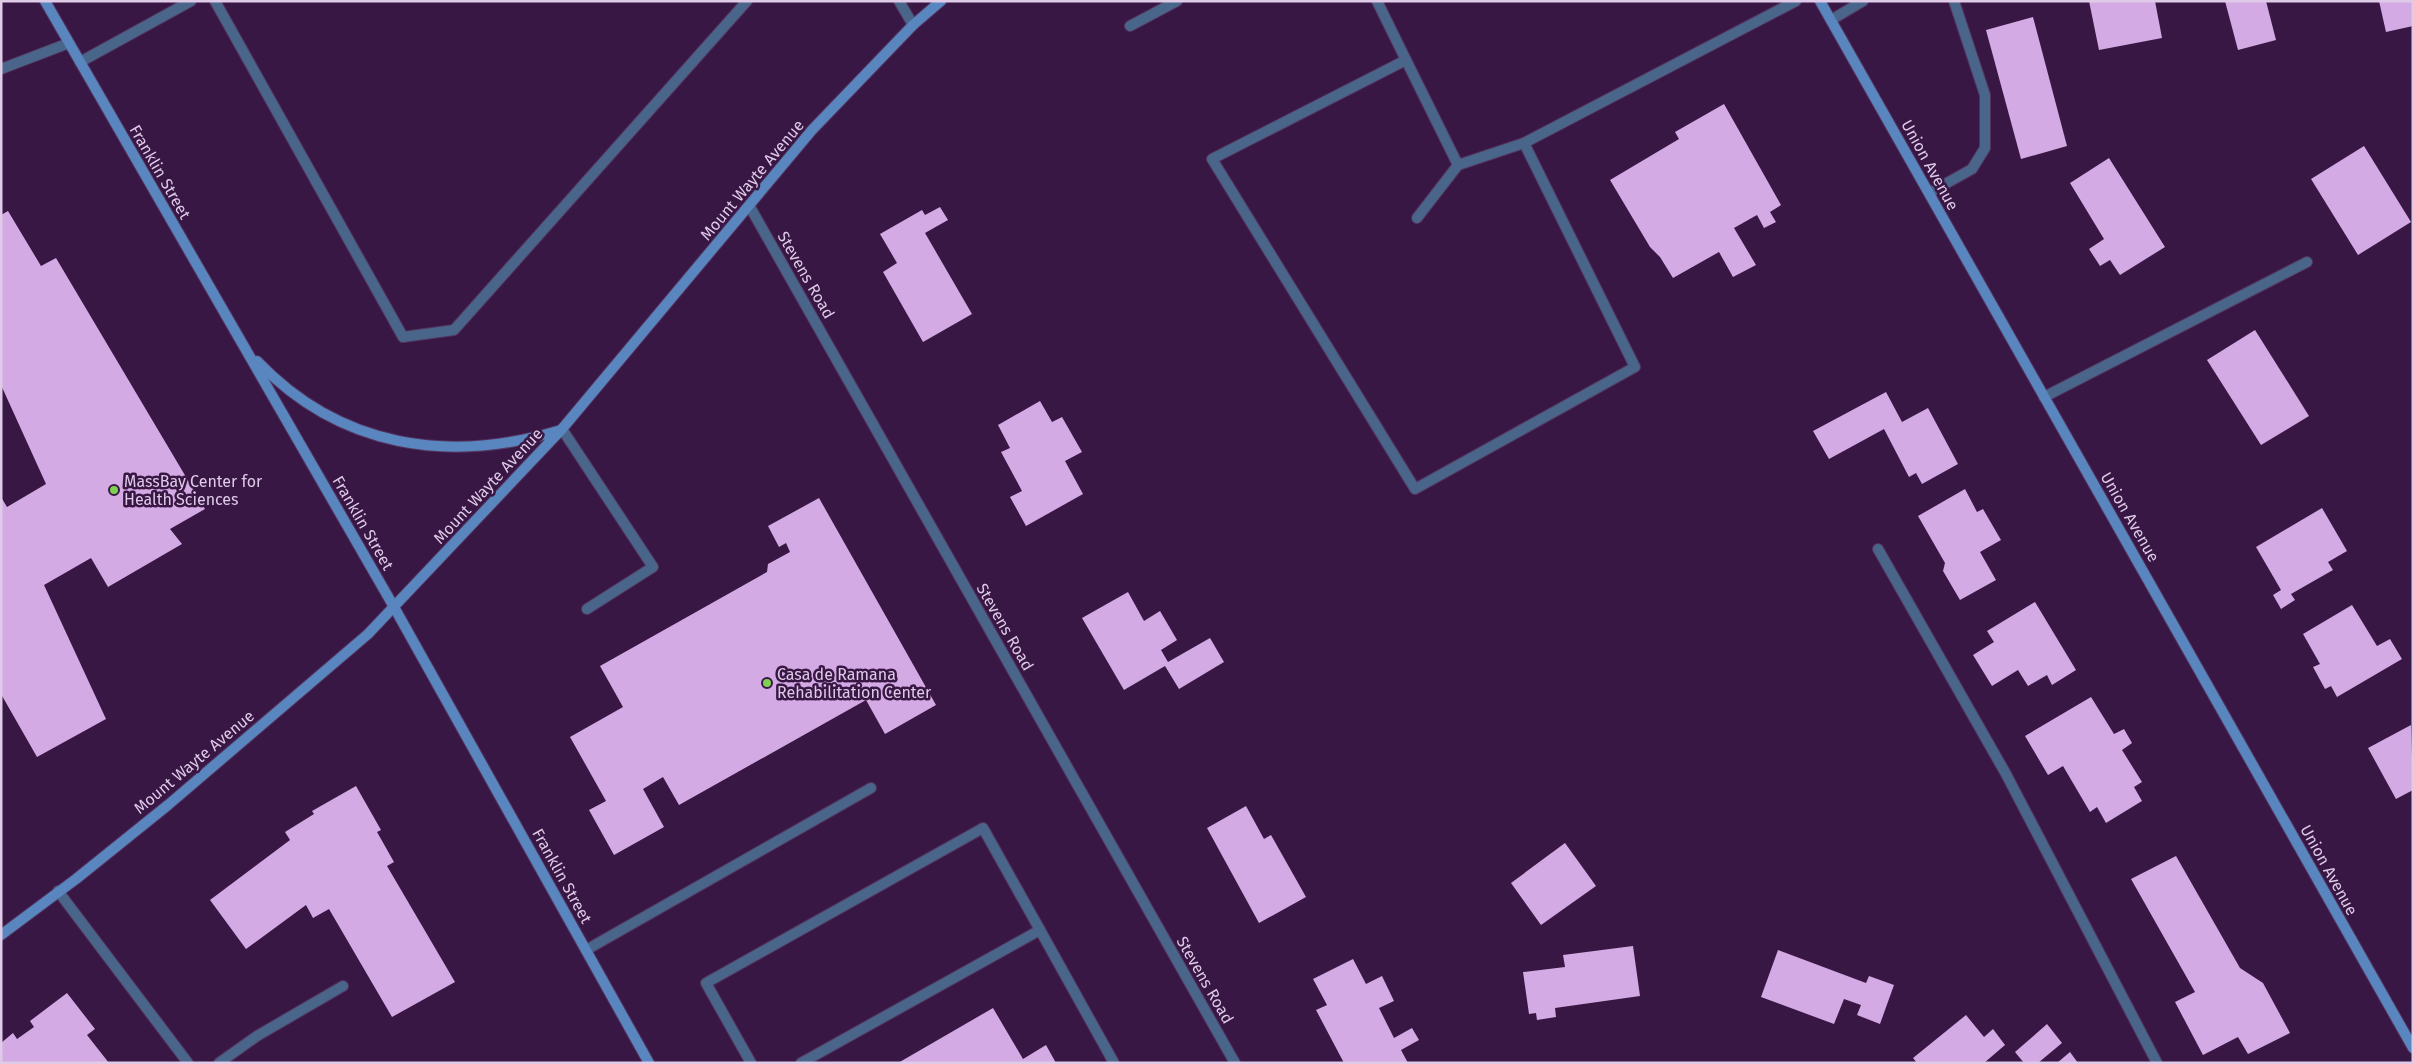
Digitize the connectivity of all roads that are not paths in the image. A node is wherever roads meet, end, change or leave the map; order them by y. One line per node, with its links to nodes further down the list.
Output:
1 (44, 1): 16 (street, Franklin Street)
2 (192, 1): 18 (street)
3 (215, 1): 4 (street)
4 (747, 1)
5 (899, 1): 14 (street)
6 (941, 1): 14 (street, Mount Wayte Avenue)
7 (1177, 1): 15 (street)
8 (1377, 1): 17 (street)
9 (1796, 1): 20 (street)
10 (1820, 1): 13 (street, Union Avenue)
11 (1863, 1): 13 (street)
12 (1954, 1): 22 (street)
13 (1831, 20): 22 (street, Union Avenue)
14 (913, 25): 23 (street, Mount Wayte Avenue)
15 (1130, 26)
16 (69, 43): 18 (street, Franklin Street); 19 (street)
17 (1406, 60): 20 (street); 21 (street)
18 (80, 62): 26 (street, Franklin Street)
19 (1, 69)
20 (1524, 143): 21 (street)
21 (1458, 165): 24 (street)
22 (1929, 193): 27 (street, Union Avenue)
23 (750, 207): 28 (street, Mount Wayte Avenue); 45 (street, Stevens Road)
24 (1417, 218)
25 (2307, 262): 27 (street)
26 (245, 348): 28 (street); 30 (street, Franklin Street)
27 (2044, 397): 38 (street, Union Avenue)
28 (562, 429): 30 (street, Mount Wayte Avenue); 31 (street)
29 (1878, 549): 46 (street)
30 (394, 606): 33 (street, Mount Wayte Avenue); 36 (street, Franklin Street)
31 (587, 609)
32 (872, 788): 36 (street)
33 (58, 891): 35 (street, Mount Wayte Avenue); 39 (street)
34 (1040, 930): 42 (street); 43 (street); 44 (street)
35 (1, 935)
36 (586, 950): 41 (street, Franklin Street)
37 (343, 986): 40 (street)
38 (2413, 1048)
39 (188, 1063)
40 (219, 1063)
41 (649, 1063)
42 (751, 1063)
43 (801, 1063)
44 (1114, 1063)
45 (1235, 1063)
46 (2157, 1063)

